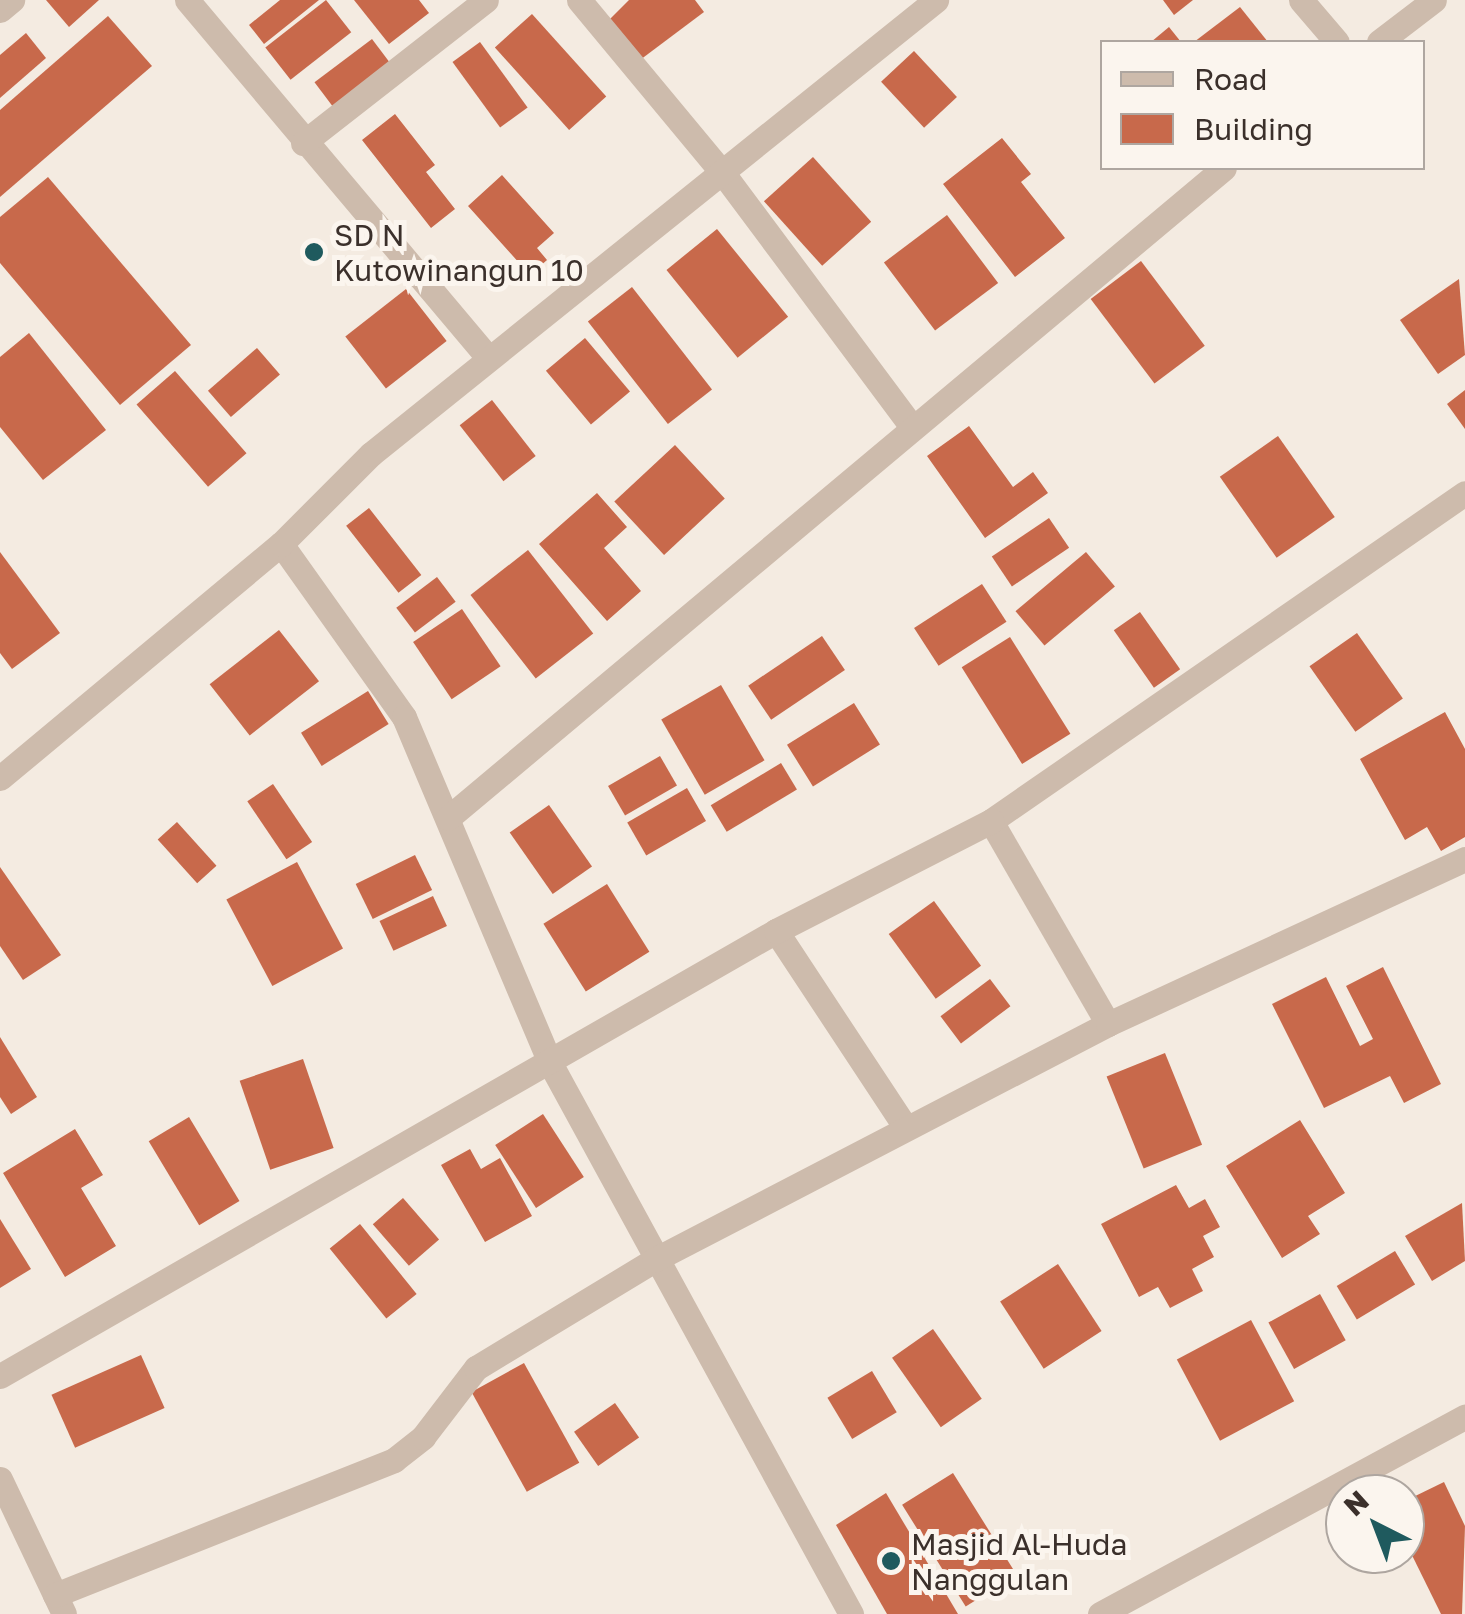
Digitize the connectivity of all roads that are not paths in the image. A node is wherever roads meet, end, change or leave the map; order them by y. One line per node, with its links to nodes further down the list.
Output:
1 (12, 0): 8 (street)
2 (186, 0): 11 (street)
3 (486, 0): 11 (street)
4 (579, 0): 13 (street)
5 (936, 0): 13 (street)
6 (1301, 0): 9 (street)
7 (1434, 0): 10 (street)
8 (0, 10)
9 (1335, 40)
10 (1382, 40)
11 (303, 143): 14 (street)
12 (1222, 170): 15 (street)
13 (725, 176): 14 (street); 15 (street)
14 (488, 358): 17 (street)
15 (910, 424): 19 (street)
16 (1465, 493): 20 (street)
17 (281, 544): 18 (street); 19 (street)
18 (0, 778)
19 (448, 818): 24 (street)
20 (991, 821): 22 (street); 23 (street)
21 (1465, 859): 23 (street)
22 (776, 931): 24 (street); 25 (street)
23 (1108, 1024): 25 (street)
24 (550, 1063): 26 (street); 27 (street)
25 (904, 1125): 26 (street)
26 (654, 1260): 30 (street); 31 (street)
27 (0, 1376)
28 (1465, 1418): 32 (street)
29 (0, 1479): 30 (street)
30 (59, 1604)
31 (851, 1614)
32 (1100, 1614)

